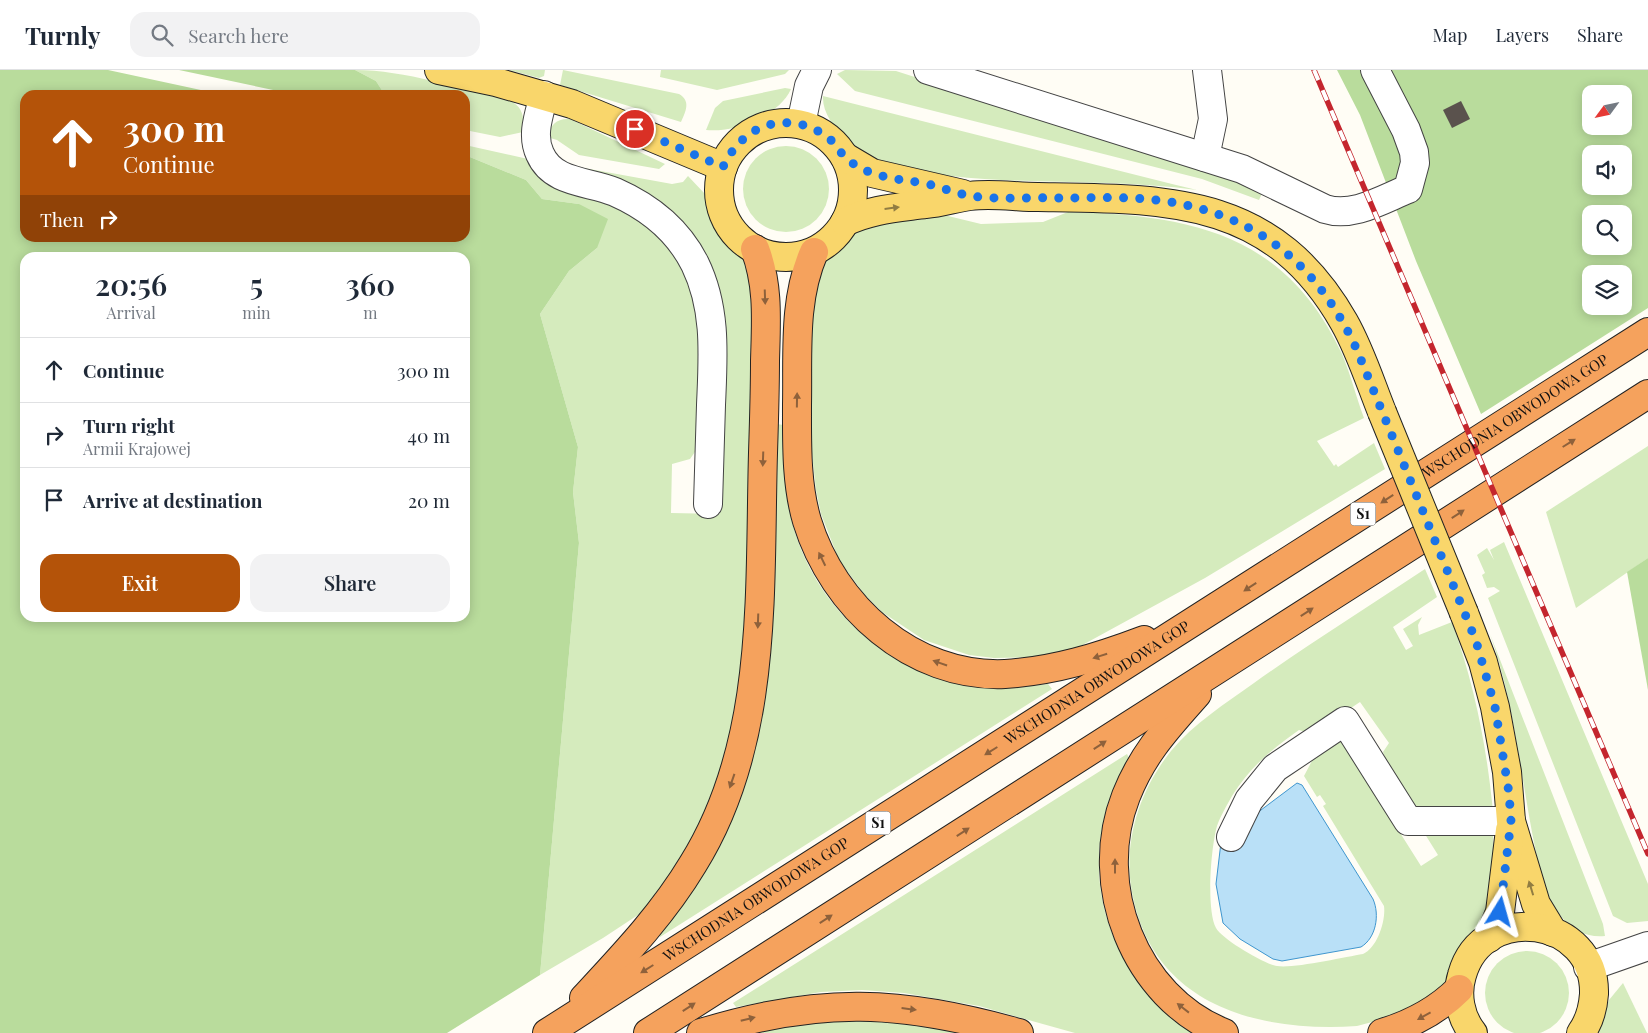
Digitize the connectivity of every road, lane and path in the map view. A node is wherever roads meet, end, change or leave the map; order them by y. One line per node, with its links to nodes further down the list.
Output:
1 (439, 70): 6 (main road)
2 (817, 70): 7 (street)
3 (928, 70): 9 (street)
4 (1207, 70): 9 (street)
5 (1375, 70): 9 (street)
6 (544, 95): 10 (main road); 17 (street)
7 (801, 124): 8 (main road); 10 (main road)
8 (845, 157): 11 (main road); 12 (main road)
9 (1204, 157)
10 (723, 167): 13 (main road)
11 (972, 196): 12 (main road, one-way to 11); 20 (main road, bridge)
12 (846, 222): 14 (main road)
13 (755, 249): 14 (main road); 27 (highway, one-way to 27)
14 (814, 252): 18 (highway, one-way to 14)
15 (1648, 332): 18 (highway, WSCHODNIA OBWODOWA GOP / S1, one-way to 18)
16 (1648, 394): 19 (highway, one-way to 16)
17 (708, 504)
18 (1195, 621): 27 (highway, WSCHODNIA OBWODOWA GOP / S1, one-way to 27)
19 (1222, 667): 28 (highway, one-way to 19); 31 (highway, one-way to 19)
20 (1511, 821): 21 (street); 22 (main road, one-way to 20); 23 (main road)
21 (1231, 837)
22 (1553, 932): 23 (main road); 25 (main road)
23 (1489, 938): 26 (main road)
24 (1648, 946): 25 (street)
25 (1588, 967): 34 (main road)
26 (1459, 989): 32 (highway, one-way to 32); 33 (main road)
27 (554, 1029)
28 (648, 1033)
29 (701, 1033): 30 (highway, one-way to 30)
30 (1019, 1033)
31 (1224, 1033)
32 (1382, 1033)
33 (1472, 1033)
34 (1581, 1033)

